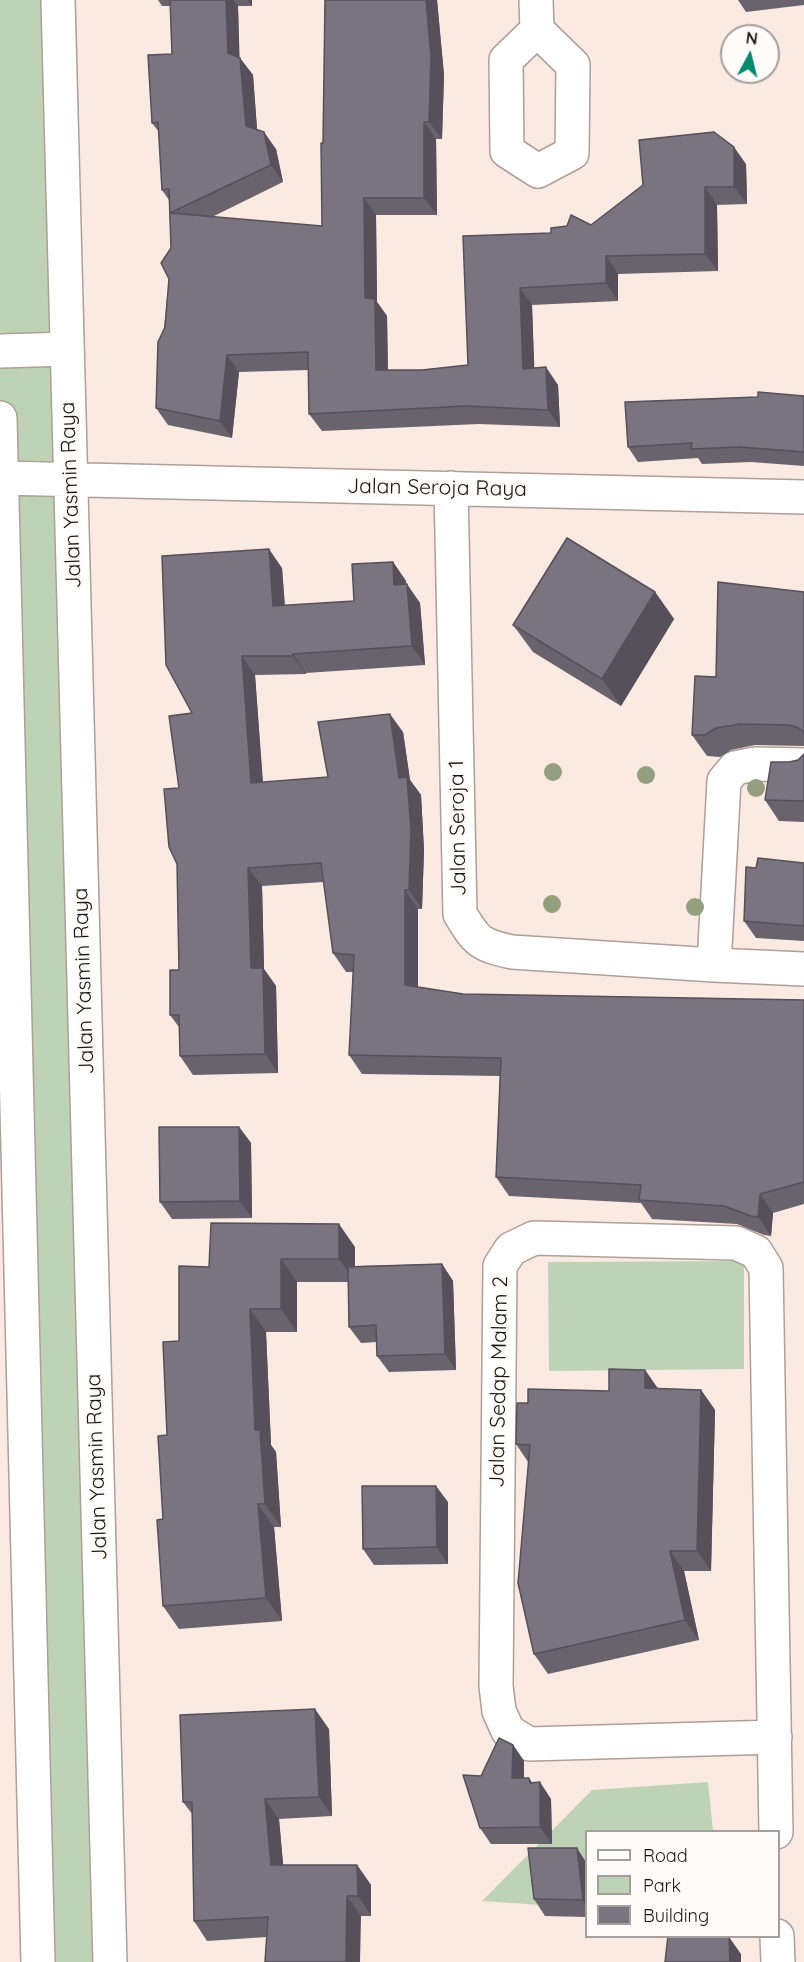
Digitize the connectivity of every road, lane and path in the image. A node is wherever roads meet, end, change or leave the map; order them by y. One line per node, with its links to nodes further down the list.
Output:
1 (58, 0): 2 (street, Jalan Yasmin Raya)
2 (67, 349): 3 (street); 6 (street, Jalan Yasmin Raya)
3 (0, 351)
4 (0, 418): 5 (street)
5 (2, 478): 6 (street, Jalan Seroja Raya); 15 (street)
6 (70, 479): 7 (street, Jalan Seroja Raya); 16 (street, Jalan Yasmin Raya)
7 (451, 488): 8 (street, Jalan Seroja Raya); 10 (street, Jalan Seroja 1)
8 (804, 497)
9 (804, 765): 10 (street)
10 (714, 965): 11 (street, Jalan Seroja 1)
11 (804, 969)
12 (775, 1737): 12 (street, Jalan Sedap Malam 2); 13 (street, Jalan Sedap Malam 2)
13 (776, 1830)
14 (777, 1938): 17 (street)
15 (38, 1962)
16 (110, 1962)
17 (778, 1962)

